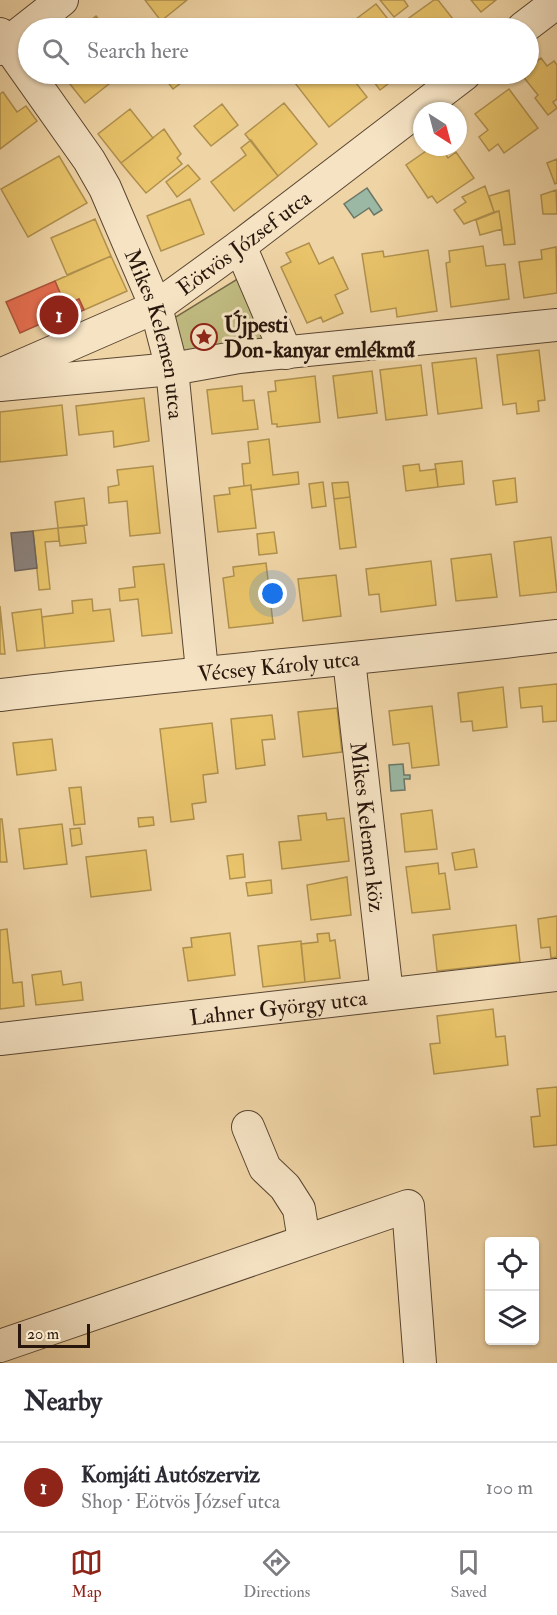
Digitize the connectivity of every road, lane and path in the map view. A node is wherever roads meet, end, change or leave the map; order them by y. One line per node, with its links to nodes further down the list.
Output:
1 (62, 0): 3 (street)
2 (557, 3): 4 (street)
3 (36, 18)
4 (537, 18)
5 (18, 31): 6 (street)
6 (2, 42): 7 (street, Mikes Kelemen utca)
7 (18, 64)
8 (33, 84): 11 (street, Mikes Kelemen utca)
9 (452, 84): 10 (street, Eötvös József utca)
10 (240, 246): 11 (street, Eötvös József utca); 13 (street)
11 (156, 307): 14 (street, Mikes Kelemen utca); 15 (street, Eötvös József utca)
12 (557, 325): 13 (street)
13 (286, 353): 14 (street)
14 (172, 369): 16 (street); 19 (street, Mikes Kelemen utca)
15 (0, 375)
16 (0, 385)
17 (557, 636): 18 (street, Vécsey Károly utca)
18 (349, 660): 19 (street, Vécsey Károly utca); 22 (street, Mikes Kelemen köz)
19 (202, 671): 20 (street, Vécsey Károly utca)
20 (0, 695)
21 (557, 975): 22 (street, Lahner György utca)
22 (387, 994): 23 (street, Lahner György utca)
23 (0, 1039)
24 (248, 1127): 25 (street)
25 (304, 1242): 26 (street); 27 (street)
26 (0, 1346)
27 (420, 1363)

